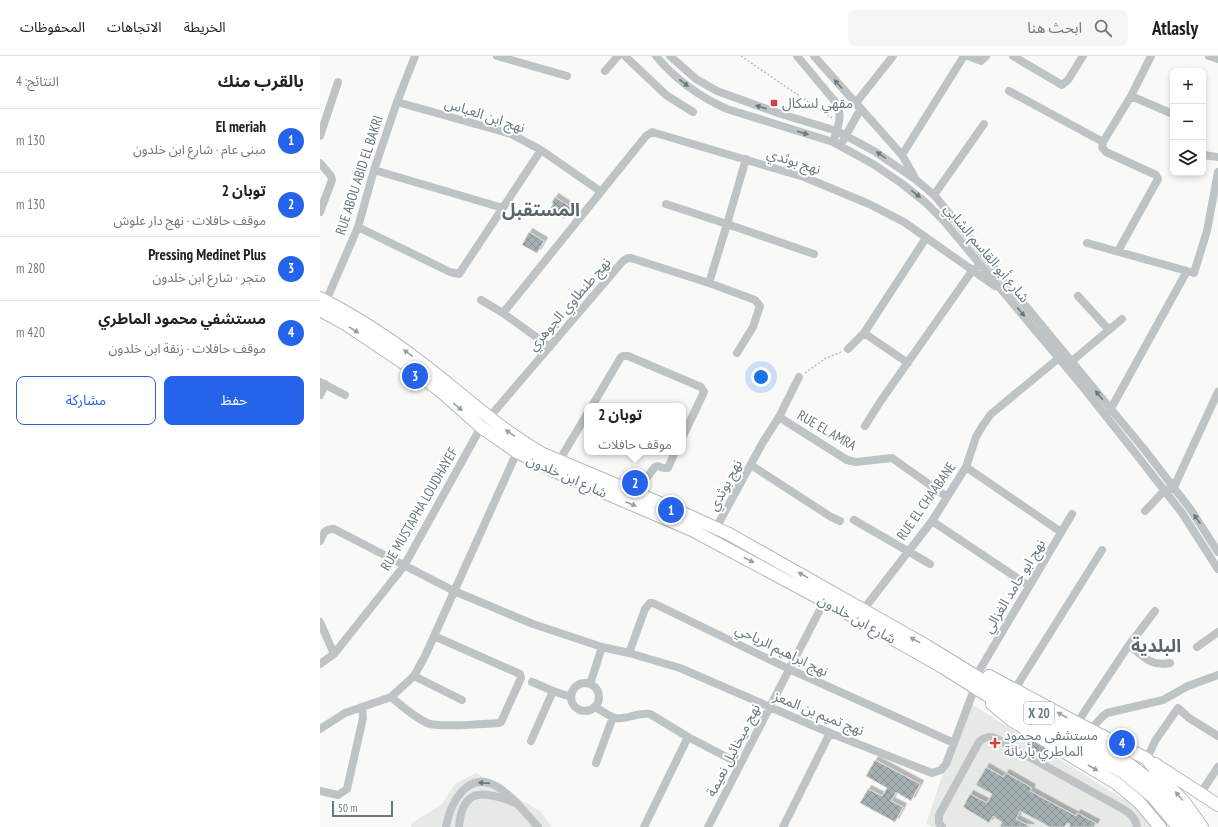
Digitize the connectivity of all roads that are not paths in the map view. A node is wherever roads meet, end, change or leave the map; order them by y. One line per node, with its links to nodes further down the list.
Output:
1 (414, 56): 23 (street, RUE ABOU ABID EL BAKRI)
2 (497, 56): 19 (street)
3 (618, 56): 18 (street)
4 (625, 56): 25 (street)
5 (656, 56): 32 (street, شارع أبو القاسم الشابي, one-way to 32)
6 (670, 56): 28 (street, شارع أبو القاسم الشابي, one-way to 6)
7 (797, 56): 28 (street)
8 (814, 56): 24 (street, one-way to 8)
9 (894, 56): 24 (street)
10 (964, 56): 34 (street)
11 (968, 56): 12 (street)
12 (986, 56)
13 (1013, 56): 14 (street)
14 (1083, 56)
15 (1151, 56): 22 (street)
16 (1209, 56): 17 (street)
17 (1218, 59)
18 (605, 71)
19 (567, 76)
20 (338, 82): 30 (street)
21 (1009, 91): 31 (street)
22 (1131, 96): 26 (street); 31 (street)
23 (397, 102): 33 (street, نهج ابن العباس); 39 (street, RUE ABOU ABID EL BAKRI)
24 (858, 107): 29 (street); 34 (street)
25 (693, 112)
26 (1170, 113)
27 (984, 124): 44 (street)
28 (837, 131): 29 (street, شارع أبو القاسم الشابي); 32 (street)
29 (845, 135): 32 (street); 41 (street, شارع أبو القاسم الشابي, one-way to 29)
30 (320, 136)
31 (1103, 142): 52 (street)
32 (837, 144): 55 (street, شارع أبو القاسم الشابي, one-way to 55)
33 (541, 150): 43 (street, نهج ابن العباس); 46 (street)
34 (902, 155): 41 (street)
35 (1206, 155): 36 (street)
36 (1218, 157)
37 (746, 159): 43 (street, نهج بوثدي); 48 (street); 50 (street, نهج بوثدي)
38 (320, 163): 47 (street)
39 (374, 170): 46 (street); 49 (street, RUE ABOU ABID EL BAKRI)
40 (1218, 172): 42 (street)
41 (915, 179): 44 (street, شارع أبو القاسم الشابي)
42 (1216, 190): 57 (street)
43 (600, 191): 63 (street)
44 (934, 195): 54 (street, شارع أبو القاسم الشابي)
45 (666, 204): 48 (street)
46 (503, 208): 49 (street)
47 (320, 212)
48 (727, 224): 53 (street); 58 (street)
49 (358, 227): 62 (street, RUE ABOU ABID EL BAKRI)
50 (926, 238): 56 (street, نهج بوثدي); 66 (street)
51 (1087, 243): 52 (street)
52 (1118, 251): 57 (street)
53 (814, 254)
54 (987, 259): 55 (street); 71 (street, شارع أبو القاسم الشابي)
55 (980, 264): 56 (street); 59 (street, شارع أبو القاسم الشابي)
56 (972, 271): 59 (street, نهج بوثدي); 72 (street)
57 (1187, 271): 79 (street)
58 (709, 283): 67 (street, نهج طنطاوي الجوهري); 69 (street)
59 (1004, 293): 70 (street, شارع أبو القاسم الشابي, one-way to 70)
60 (1078, 296): 65 (street)
61 (481, 300): 63 (street)
62 (322, 303): 83 (highway, شارع ابن خلدون)
63 (503, 313): 67 (street)
64 (1122, 319): 65 (street)
65 (1109, 330): 71 (street)
66 (864, 333): 68 (street); 72 (street)
67 (550, 347): 83 (street, نهج طنطاوي الجوهري)
68 (848, 349)
69 (737, 353)
70 (1058, 358): 80 (street, شارع أبو القاسم الشابي); 90 (street, RUE EL CHAABANE)
71 (1072, 362): 79 (street, شارع أبو القاسم الشابي, one-way to 71)
72 (908, 363): 84 (street)
73 (799, 377): 81 (street, نهج بوثدي)
74 (322, 383): 76 (street); 77 (street)
75 (1218, 392): 91 (street)
76 (320, 395)
77 (345, 395)
78 (594, 403): 85 (street)
79 (1111, 409): 80 (street); 91 (street, شارع أبو القاسم الشابي)
80 (1106, 416): 92 (street, شارع أبو القاسم الشابي)
81 (779, 417): 89 (street, نهج بوثدي); 94 (street, RUE EL AMRA)
82 (584, 419): 88 (street)
83 (485, 422): 86 (highway, شارع ابن خلدون); 88 (highway, شارع ابن خلدون, one-way to 83); 108 (street, RUE MUSTAPHA LOUDHAYEF)
84 (866, 426)
85 (686, 430)
86 (517, 452): 111 (street); 112 (highway, شارع ابن خلدون, one-way to 112)
87 (674, 455): 93 (street)
88 (559, 460): 93 (highway, شارع ابن خلدون)
89 (751, 465): 98 (street); 100 (street, نهج بوثدي)
90 (966, 467): 94 (street, RUE EL CHAABANE); 101 (street)
91 (1174, 487): 92 (street); 102 (street, شارع أبو القاسم الشابي, one-way to 91)
92 (1164, 491): 95 (street); 109 (street, شارع أبو القاسم الشابي)
93 (635, 493): 100 (highway, شارع ابن خلدون)
94 (946, 497): 99 (street, RUE EL CHAABANE)
95 (1145, 511)
96 (1072, 514): 101 (street, نهج ابو حامد الغزالي)
97 (854, 520): 105 (street)
98 (840, 521)
99 (932, 521): 105 (street, RUE EL CHAABANE); 110 (street)
100 (716, 528): 113 (highway, شارع ابن خلدون, one-way to 100)
101 (1061, 532): 110 (street, نهج ابو حامد الغزالي)
102 (1215, 539): 106 (street, شارع أبو القاسم الشابي)
103 (320, 541): 108 (street, نهج تميم بن المعز)
104 (1102, 550): 133 (street)
105 (908, 551): 107 (street); 113 (street, RUE EL CHAABANE)
106 (1218, 552)
107 (930, 564)
108 (404, 566): 111 (street, نهج تميم بن المعز); 122 (street, RUE MUSTAPHA LOUDHAYEF)
109 (1218, 569)
110 (1029, 586): 127 (street, نهج ابو حامد الغزالي)
111 (454, 591): 117 (street); 119 (street, نهج تميم بن المعز)
112 (825, 600): 126 (street, نهج ميخائيل نعيمة); 132 (highway, شارع ابن خلدون)
113 (863, 610): 123 (highway, شارع ابن خلدون, one-way to 113)
114 (1155, 611): 118 (street)
115 (320, 622): 122 (street)
116 (1218, 632): 120 (street)
117 (434, 636): 129 (street); 136 (street)
118 (1129, 645): 124 (street); 144 (street)
119 (602, 647): 121 (street, نهج تميم بن المعز); 131 (street)
120 (1197, 647)
121 (629, 653): 126 (street, نهج ابراهيم الرياحي); 141 (street, نهج تميم بن المعز)
122 (334, 654): 125 (street, RUE MUSTAPHA LOUDHAYEF)
123 (949, 660): 127 (highway); 156 (highway, X 20)
124 (1170, 663)
125 (320, 664)
126 (789, 669): 141 (street, نهج ميخائيل نعيمة); 151 (street, نهج ابراهيم الرياحي)
127 (980, 671): 133 (highway)
128 (1218, 675): 135 (street)
129 (414, 676): 136 (street); 138 (street)
130 (532, 682): 134 (street)
131 (590, 684): 137 (street); 140 (street)
132 (977, 690): 151 (street, نهج تميم بن المعز); 156 (highway, X 20); 169 (highway, one-way to 169)
133 (1015, 690): 144 (highway, one-way to 133)
134 (553, 691): 137 (street); 150 (street)
135 (1170, 696): 142 (street); 146 (street)
136 (391, 697): 139 (street)
137 (570, 697): 140 (street)
138 (462, 700)
139 (362, 707): 145 (street); 157 (street)
140 (595, 707): 143 (street)
141 (770, 708): 147 (street, نهج تميم بن المعز); 154 (street, نهج ميخائيل نعيمة)
142 (1178, 708): 149 (street); 152 (street)
143 (613, 717): 148 (street); 153 (street)
144 (1077, 723): 146 (highway)
145 (320, 729)
146 (1090, 730): 152 (highway)
147 (830, 733): 151 (street, نهج تميم بن المعز); 166 (street)
148 (688, 736): 154 (street); 164 (street)
149 (1218, 736)
150 (531, 741)
151 (954, 743)
152 (1147, 759): 158 (highway); 172 (highway, one-way to 152)
153 (596, 763)
154 (740, 764): 165 (street, نهج ميخائيل نعيمة)
155 (1218, 767): 158 (street)
156 (1127, 769): 170 (highway, X 20); 171 (highway, X 20)
157 (320, 791)
158 (1200, 794): 160 (highway)
159 (516, 803): 161 (street, one-way to 161); 162 (street); 163 (street)
160 (1218, 805)
161 (447, 826): 162 (street)
162 (459, 827)
163 (538, 827)
164 (644, 827)
165 (708, 827)
166 (783, 827)
167 (942, 827): 168 (street)
168 (1137, 827)
169 (1160, 827)
170 (1178, 827)
171 (1192, 827)
172 (1202, 827)

